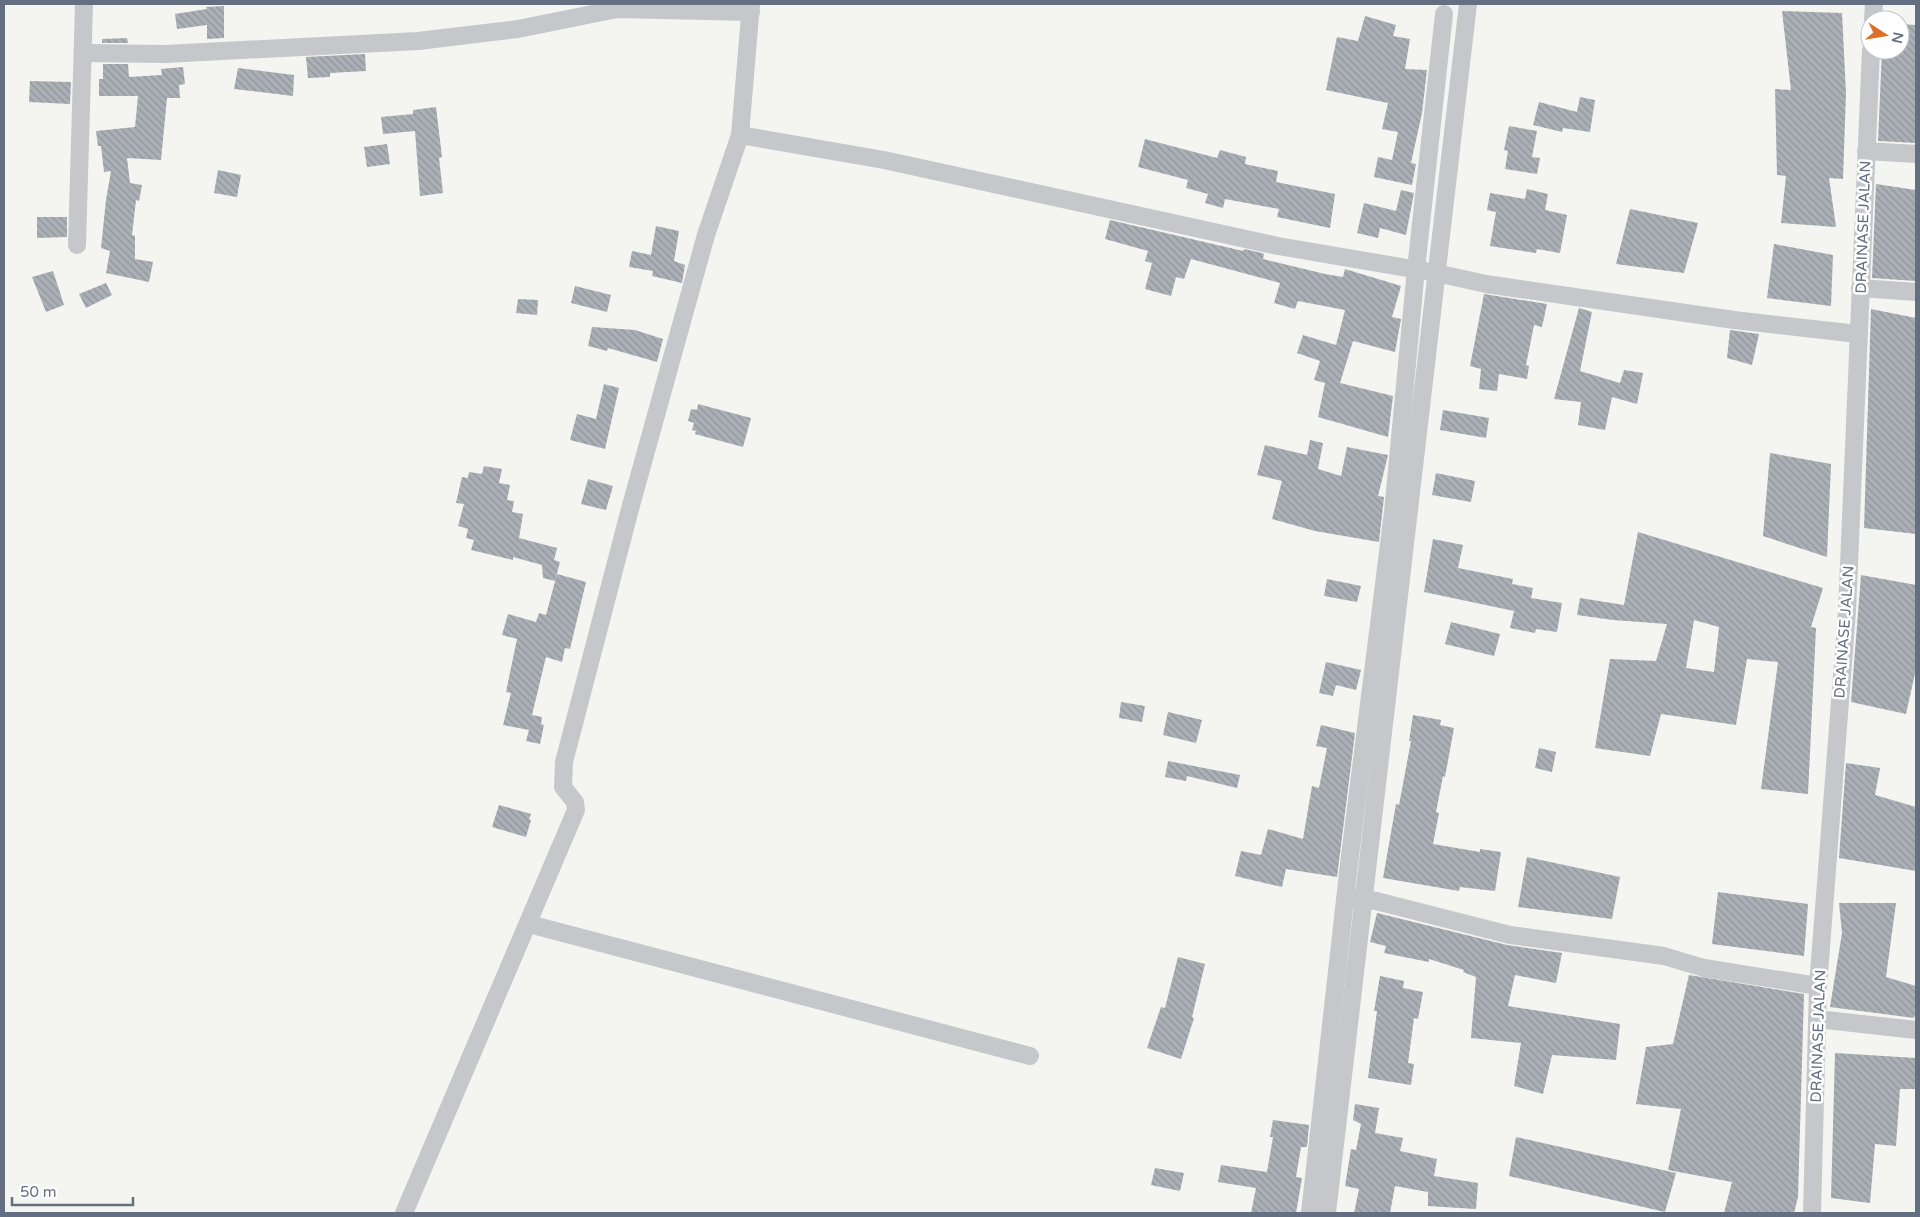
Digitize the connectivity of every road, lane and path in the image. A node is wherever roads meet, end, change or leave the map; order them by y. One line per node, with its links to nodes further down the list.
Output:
1 (84, 4): 5 (street)
2 (1468, 4): 12 (street)
3 (751, 8): 5 (street); 7 (street)
4 (1444, 14): 11 (street)
5 (83, 53): 10 (street)
6 (1871, 60): 8 (street, DRAINASE JALAN)
7 (740, 135): 11 (street); 17 (street)
8 (1866, 151): 9 (street); 13 (street, DRAINASE JALAN)
9 (1916, 154)
10 (78, 244)
11 (1416, 269): 12 (street); 16 (street)
12 (1436, 273): 15 (street); 16 (street)
13 (1860, 288): 14 (street); 15 (street, DRAINASE JALAN)
14 (1916, 292)
15 (1858, 334): 18 (street, DRAINASE JALAN)
16 (1354, 898): 18 (street); 23 (street); 24 (street)
17 (529, 924): 21 (street); 22 (street)
18 (1818, 986): 19 (street, DRAINASE JALAN)
19 (1818, 1019): 20 (street); 25 (street, DRAINASE JALAN)
20 (1916, 1030)
21 (1030, 1056)
22 (404, 1213)
23 (1310, 1213)
24 (1328, 1213)
25 (1812, 1213)

